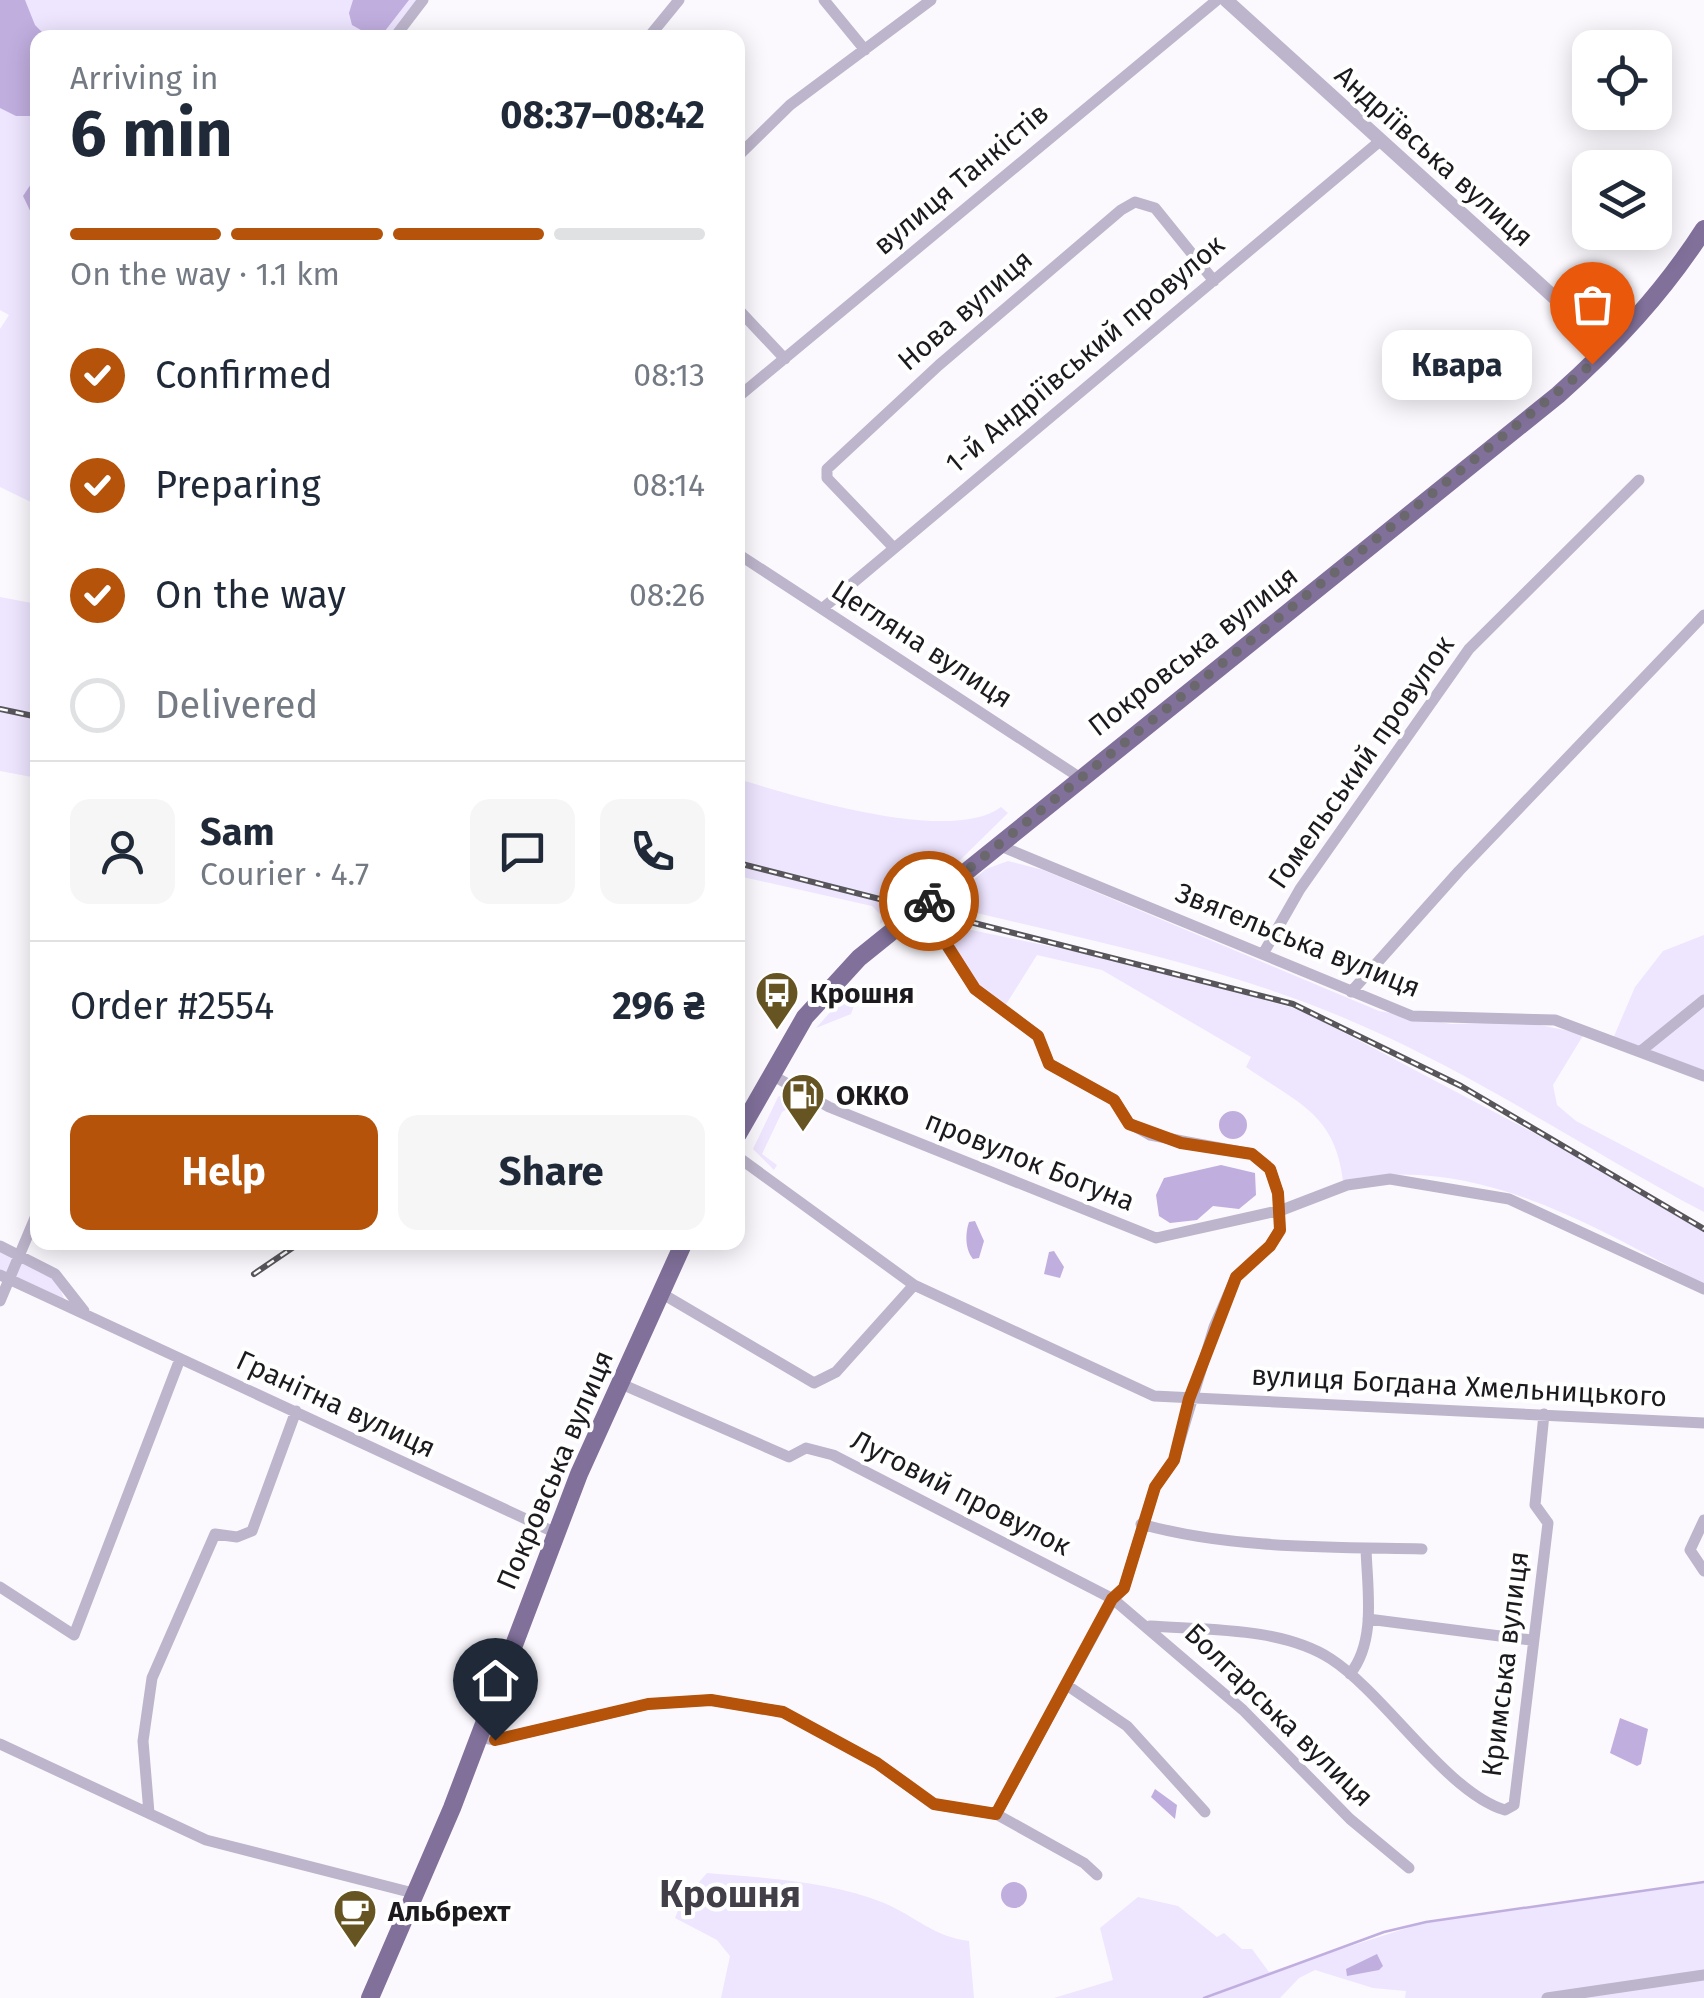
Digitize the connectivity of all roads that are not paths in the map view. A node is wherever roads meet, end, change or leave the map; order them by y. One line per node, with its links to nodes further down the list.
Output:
1 (423, 0): 7 (street)
2 (679, 0): 8 (street)
3 (824, 0): 9 (street)
4 (931, 0): 9 (street)
5 (1217, 0): 16 (street, вулиця Танкістів)
6 (1226, 0): 10 (street, Андріївська вулиця)
7 (400, 30)
8 (655, 30)
9 (865, 50): 11 (street)
10 (1380, 142): 13 (street, 1-й Андріївський провулок); 15 (street, Андріївська вулиця)
11 (745, 149)
12 (1704, 229): 15 (highway, Покровська вулиця)
13 (1214, 280): 19 (street, 1-й Андріївський провулок); 19 (street, Нова вулиця)
14 (745, 316): 16 (street)
15 (1610, 348): 23 (highway, Покровська вулиця)
16 (785, 359): 17 (street, вулиця Танкістів)
17 (745, 391)
18 (1639, 480): 26 (street, Гомельський провулок)
19 (893, 547): 21 (street, 1-й Андріївський провулок)
20 (745, 558): 21 (street, Цегляна вулиця)
21 (822, 608): 23 (street, Цегляна вулиця)
22 (1704, 615): 27 (street)
23 (1079, 776): 24 (highway, Покровська вулиця)
24 (997, 845): 25 (highway, Покровська вулиця); 26 (street, Звягельська вулиця)
25 (909, 919): 30 (highway, Покровська вулиця); 34 (street)
26 (1263, 954): 27 (street, Звягельська вулиця)
27 (1351, 992): 29 (street, Звягельська вулиця)
28 (1704, 1000): 29 (street)
29 (1641, 1052): 31 (street, Звягельська вулиця)
30 (770, 1074): 32 (highway, Покровська вулиця); 34 (street, провулок Богуна)
31 (1704, 1076)
32 (745, 1121)
33 (745, 1162): 40 (street, вулиця Богдана Хмельницького)
34 (1282, 1210): 41 (street, провулок Богуна); 47 (street)
35 (30, 1230): 38 (street)
36 (0, 1246): 38 (street, Гранітна вулиця)
37 (680, 1250): 42 (highway, Покровська вулиця)
38 (19, 1256): 39 (street); 44 (street, Гранітна вулиця)
39 (4, 1278): 43 (street); 44 (street, Гранітна вулиця)
40 (914, 1284): 42 (street); 47 (street, вулиця Богдана Хмельницького)
41 (1704, 1289)
42 (661, 1293): 46 (highway, Покровська вулиця)
43 (0, 1301)
44 (96, 1320): 45 (street, Гранітна вулиця)
45 (180, 1359): 48 (street, Гранітна вулиця); 57 (street)
46 (619, 1383): 53 (highway, Покровська вулиця); 58 (street, Луговий провулок)
47 (1189, 1399): 49 (street, вулиця Богдана Хмельницького); 52 (street)
48 (296, 1412): 53 (street, Гранітна вулиця); 66 (street)
49 (1544, 1414): 50 (street, вулиця Богдана Хмельницького); 61 (street, Кримська вулиця)
50 (1704, 1423)
51 (1704, 1520): 56 (street)
52 (1142, 1524): 54 (street); 58 (street)
53 (556, 1533): 64 (highway, Покровська вулиця)
54 (1366, 1548): 55 (street); 59 (street)
55 (1422, 1549)
56 (1704, 1570)
57 (0, 1588)
58 (1112, 1599): 60 (street, Болгарська вулиця); 63 (street)
59 (1368, 1619): 61 (street); 62 (street)
60 (1148, 1626): 62 (street); 69 (street, Болгарська вулиця)
61 (1531, 1640): 62 (street, Кримська вулиця)
62 (1350, 1674)
63 (1068, 1686): 67 (street); 68 (street)
64 (479, 1737): 68 (street); 71 (highway, Покровська вулиця)
65 (0, 1744): 66 (street)
66 (149, 1812): 71 (street)
67 (1205, 1812)
68 (996, 1814): 70 (street)
69 (1409, 1868)
70 (1097, 1875)
71 (417, 1894): 73 (highway, Покровська вулиця)
72 (1704, 1975): 74 (street)
73 (370, 1998)
74 (1549, 1998)

